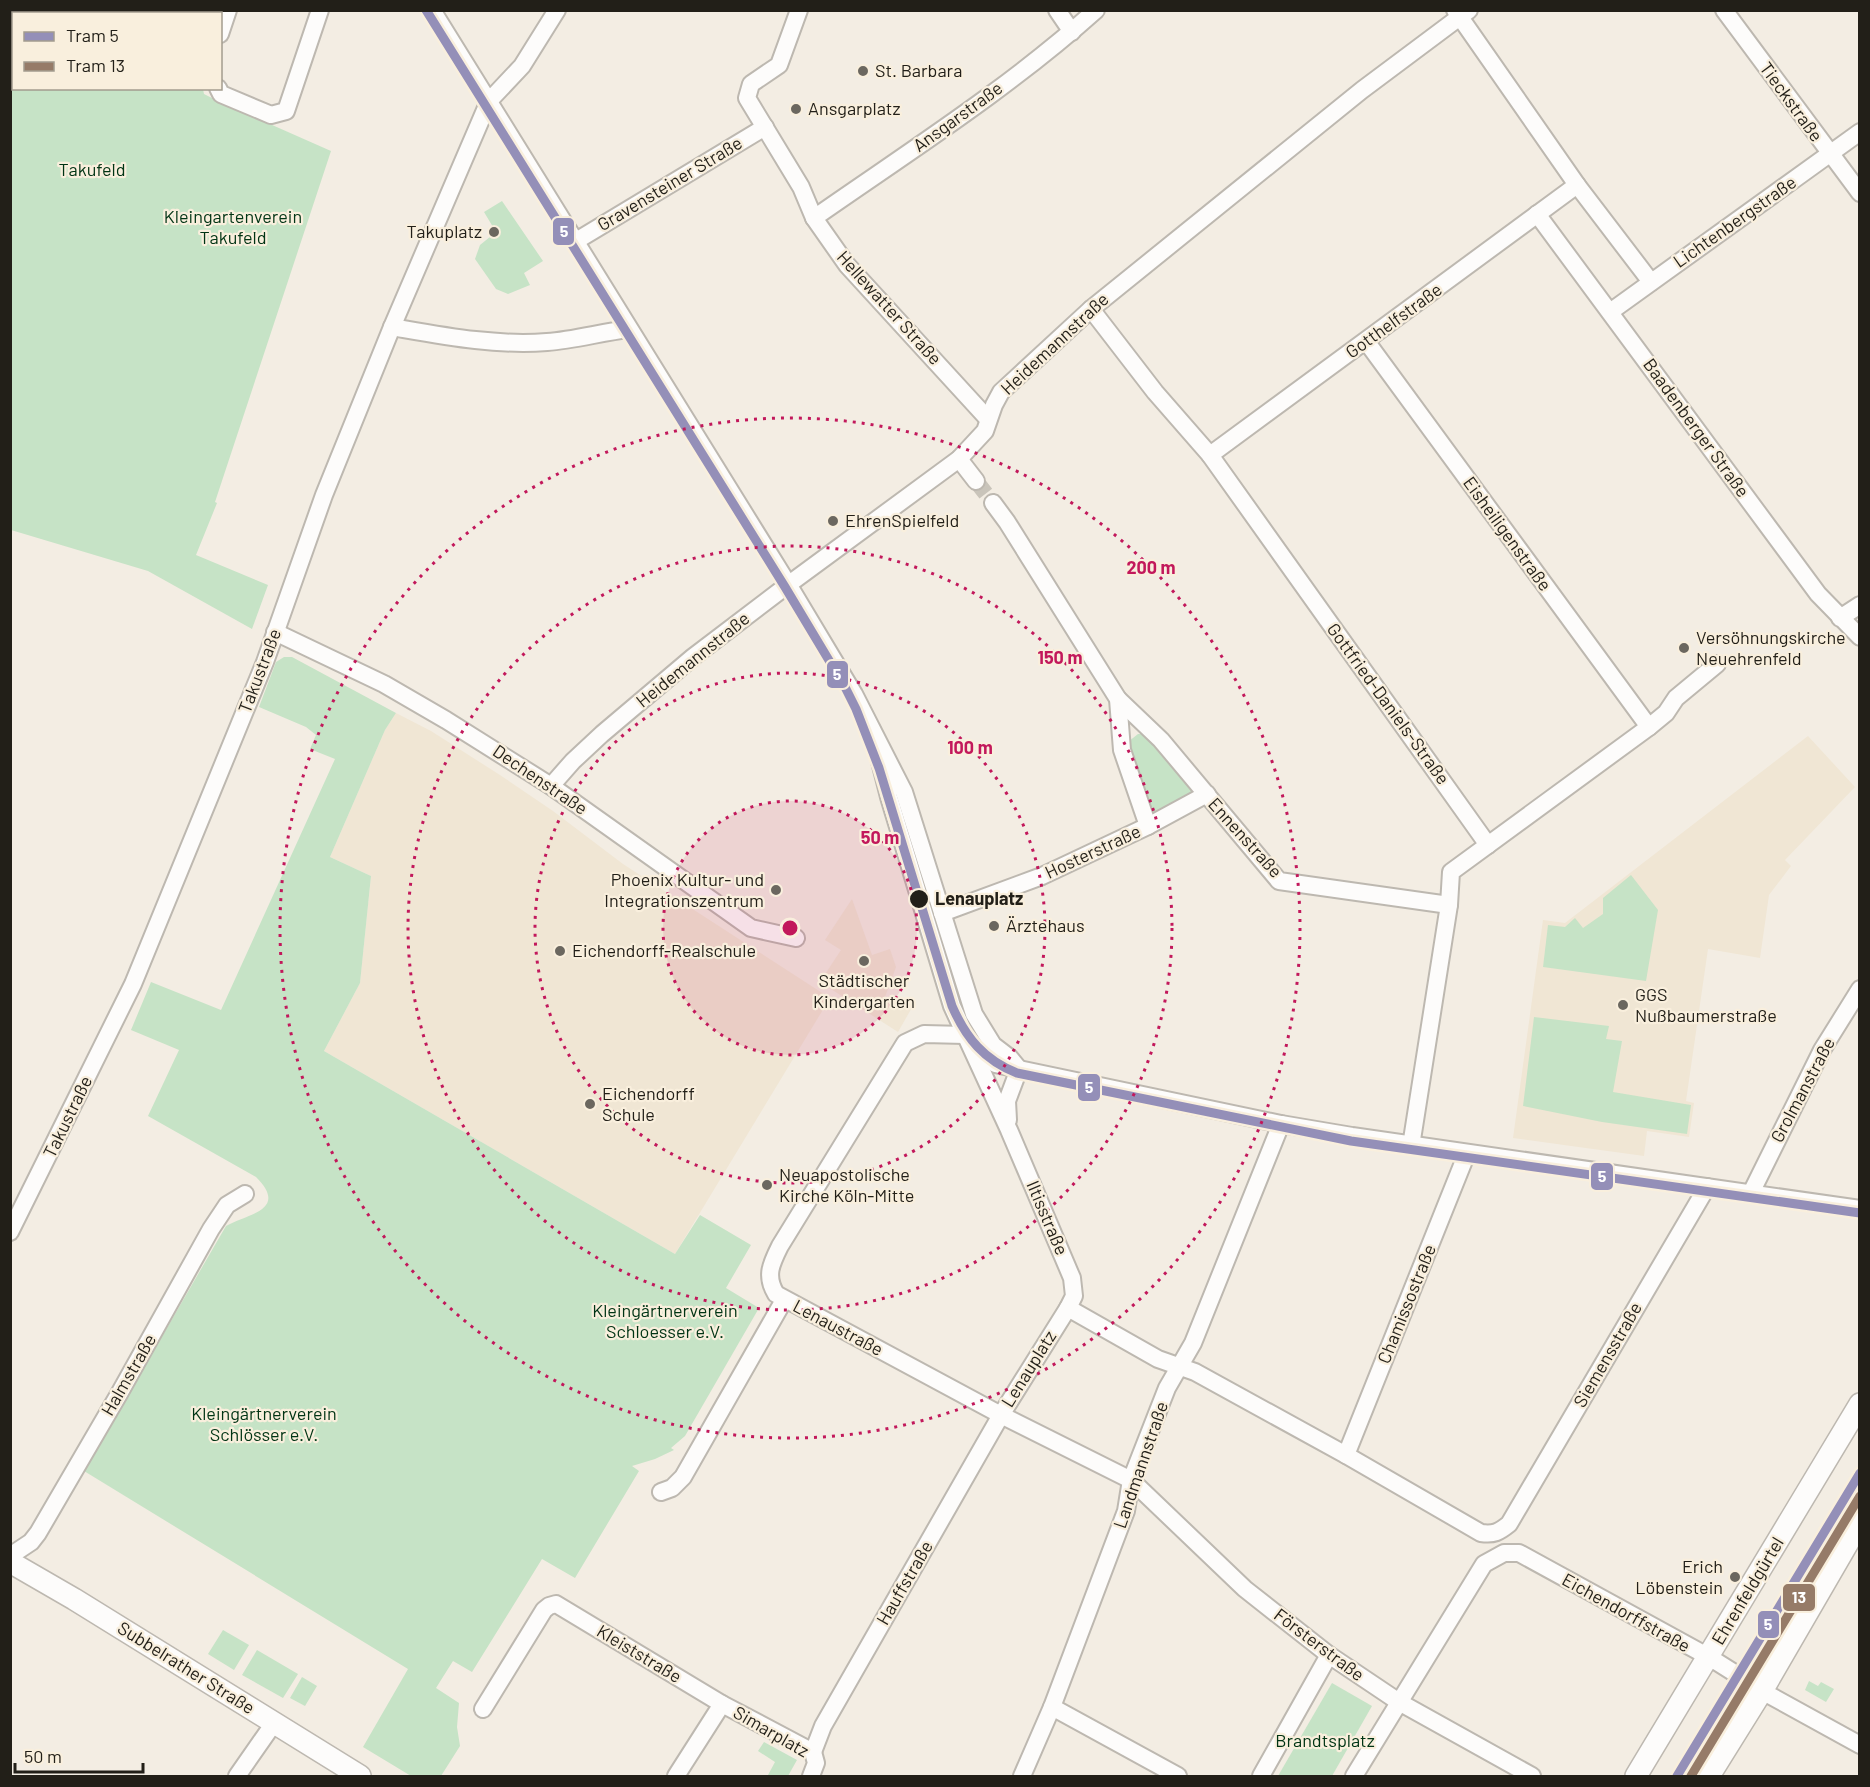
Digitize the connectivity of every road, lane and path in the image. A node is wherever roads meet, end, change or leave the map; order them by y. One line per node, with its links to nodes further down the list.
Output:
1 (228, 10): 10 (street)
2 (320, 10): 12 (street)
3 (432, 10): 13 (street, Iltisstraße)
4 (557, 10): 13 (street)
5 (799, 10): 14 (street, Hellewatter Straße)
6 (1057, 10): 11 (street)
7 (1096, 10): 11 (street, Ansgarstraße)
8 (1724, 10): 16 (street, Tieckstraße)
9 (1462, 13): 17 (street); 23 (street, Heidemannstraße)
10 (222, 28)
11 (1072, 32): 20 (street, Ansgarstraße)
12 (219, 90)
13 (489, 101): 21 (street, Iltisstraße); 25 (street, Takustraße)
14 (765, 127): 20 (street, Hellewatter Straße); 21 (street, Gravensteiner Straße)
15 (1860, 132): 16 (street, Lichtenbergstraße)
16 (1830, 154): 18 (street, Tieckstraße); 22 (street, Lichtenbergstraße)
17 (1577, 185): 19 (street, Gotthelfstraße); 22 (street)
18 (1860, 193)
19 (1537, 214): 24 (street, Baadenberger Straße); 27 (street, Gotthelfstraße)
20 (814, 218): 28 (street, Hellewatter Straße)
21 (576, 241): 26 (street, Iltisstraße)
22 (1651, 282): 24 (street, Lichtenbergstraße)
23 (1090, 309): 28 (street, Heidemannstraße); 29 (street, Gottfried-Daniels-Straße)
24 (1610, 312): 35 (street, Baadenberger Straße)
25 (392, 327): 26 (street); 36 (street, Takustraße)
26 (629, 329): 33 (street, Iltisstraße)
27 (1366, 341): 29 (street, Gotthelfstraße); 40 (street, Eisheiligenstraße)
28 (988, 419): 30 (street, Heidemannstraße)
29 (1210, 455): 45 (street, Gottfried-Daniels-Straße)
30 (959, 459): 31 (street); 33 (street, Heidemannstraße)
31 (976, 481)
32 (993, 503): 39 (street, Ennenstraße)
33 (788, 584): 41 (street, Iltisstraße); 42 (street, Heidemannstraße)
34 (1860, 605): 35 (street)
35 (1840, 618): 37 (street, Baadenberger Straße)
36 (275, 632): 42 (street, Dechenstraße); 60 (street, Takustraße)
37 (1860, 637)
38 (1717, 664): 40 (street)
39 (1118, 699): 43 (street, Ennenstraße); 44 (street, Ennenstraße)
40 (1649, 727): 45 (street)
41 (873, 730): 47 (street, Iltisstraße); 50 (street, Iltisstraße)
42 (551, 786): 48 (street, Dechenstraße)
43 (1207, 795): 44 (street, Hosterstraße); 46 (street, Ennenstraße)
44 (1148, 826): 47 (street, Hosterstraße)
45 (1488, 845): 46 (street)
46 (1449, 905): 54 (street)
47 (942, 912): 51 (street, Iltisstraße)
48 (796, 938)
49 (1860, 989): 57 (street, Grolmanstraße)
50 (965, 1035): 51 (street, Iltisstraße); 53 (street, Iltisstraße); 61 (street)
51 (1019, 1069): 52 (street); 53 (street, Iltisstraße)
52 (1281, 1124): 54 (street); 63 (street, Landmannstraße)
53 (1009, 1130): 62 (street, Iltisstraße)
54 (1411, 1146): 55 (street)
55 (1467, 1153): 56 (street); 66 (street, Chamissostraße)
56 (1707, 1187): 57 (street); 66 (street, Siemensstraße)
57 (1751, 1193): 59 (street)
58 (245, 1194): 70 (street, Halmstraße)
59 (1860, 1209)
60 (10, 1232)
61 (784, 1300): 65 (street, Lenaustraße); 68 (street, Lenaustraße)
62 (1068, 1308): 63 (street); 65 (street, Lenauplatz)
63 (1180, 1367): 66 (street); 67 (street, Landmannstraße)
64 (1860, 1404): 73 (main road, Ehrenfeldgürtel)
65 (1001, 1415): 67 (street, Lenauplatz); 81 (street, Hauffstraße)
66 (1346, 1455)
67 (1131, 1480): 72 (street, Försterstraße); 77 (street, Landmannstraße)
68 (661, 1492)
69 (1860, 1522): 74 (main road)
70 (10, 1556)
71 (10, 1562): 79 (main road, Subbelrather Straße)
72 (1329, 1655): 75 (street, Försterstraße); 88 (street)
73 (1709, 1657): 74 (street, Eichendorffstraße); 75 (street, Eichendorffstraße); 91 (main road, Ehrenfeldgürtel)
74 (1762, 1691): 80 (street, Eichendorffstraße); 92 (main road)
75 (1399, 1702): 89 (street); 90 (street, Försterstraße)
76 (722, 1704): 78 (street, Kleiststraße); 81 (street, Simarplatz); 84 (street, Simarplatz)
77 (1052, 1707): 86 (street, Landmannstraße); 87 (street)
78 (483, 1709)
79 (273, 1723): 82 (street); 83 (main road, Subbelrather Straße)
80 (1860, 1745)
81 (813, 1752): 85 (street, Simarplatz)
82 (237, 1776)
83 (360, 1776)
84 (676, 1776)
85 (811, 1776)
86 (1022, 1776)
87 (1178, 1776)
88 (1260, 1776)
89 (1354, 1776)
90 (1532, 1776)
91 (1636, 1776)
92 (1709, 1776)

